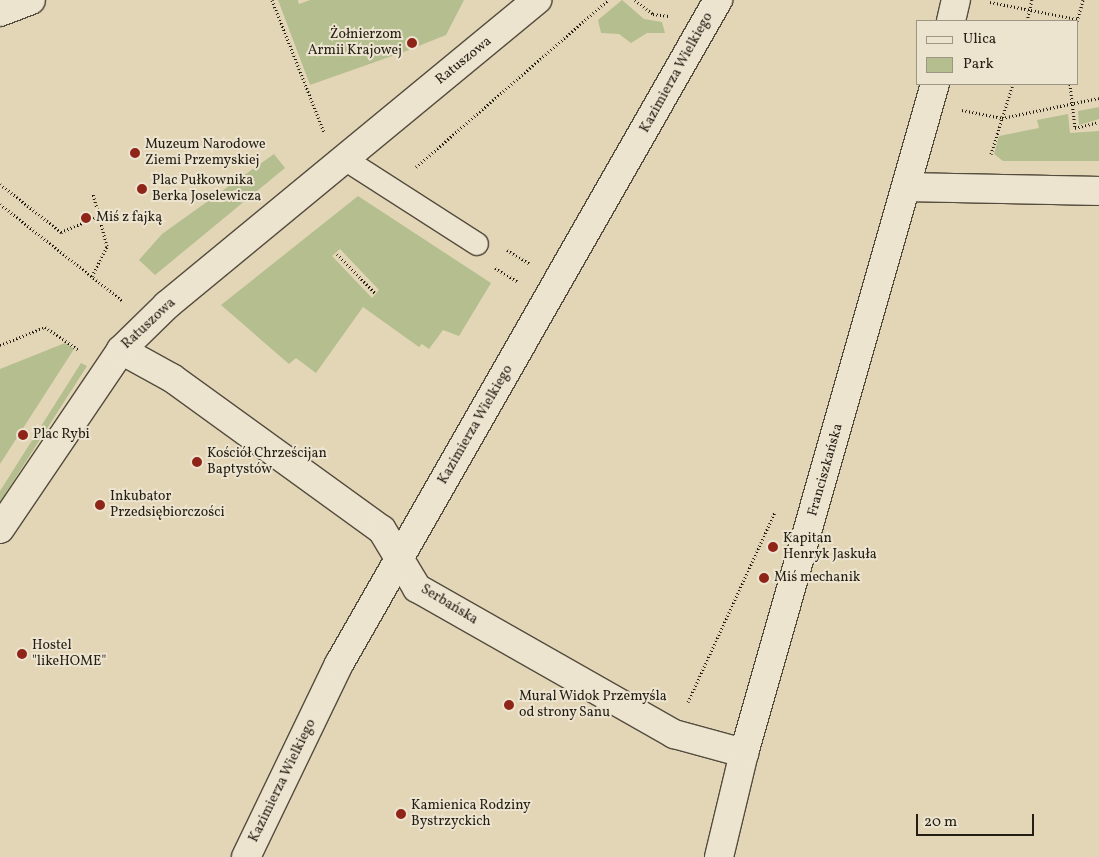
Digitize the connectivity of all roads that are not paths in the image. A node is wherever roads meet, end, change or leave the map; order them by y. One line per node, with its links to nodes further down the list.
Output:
1 (31, 0): 5 (street)
2 (537, 0): 8 (street, Ratuszowa)
3 (718, 0): 14 (street, Kazimierza Wielkiego)
4 (956, 0): 6 (street)
5 (0, 12)
6 (951, 20)
7 (933, 93): 9 (street, Franciszkańska)
8 (343, 158): 11 (lane); 12 (street, Ratuszowa)
9 (906, 187): 10 (street); 15 (street, Franciszkańska)
10 (1099, 191)
11 (477, 244)
12 (121, 350): 13 (street, Ratuszowa); 14 (street, Serbańska)
13 (0, 530)
14 (398, 560): 15 (street, Serbańska); 16 (street, Kazimierza Wielkiego)
15 (744, 753): 17 (street, Franciszkańska)
16 (246, 857)
17 (719, 857)

